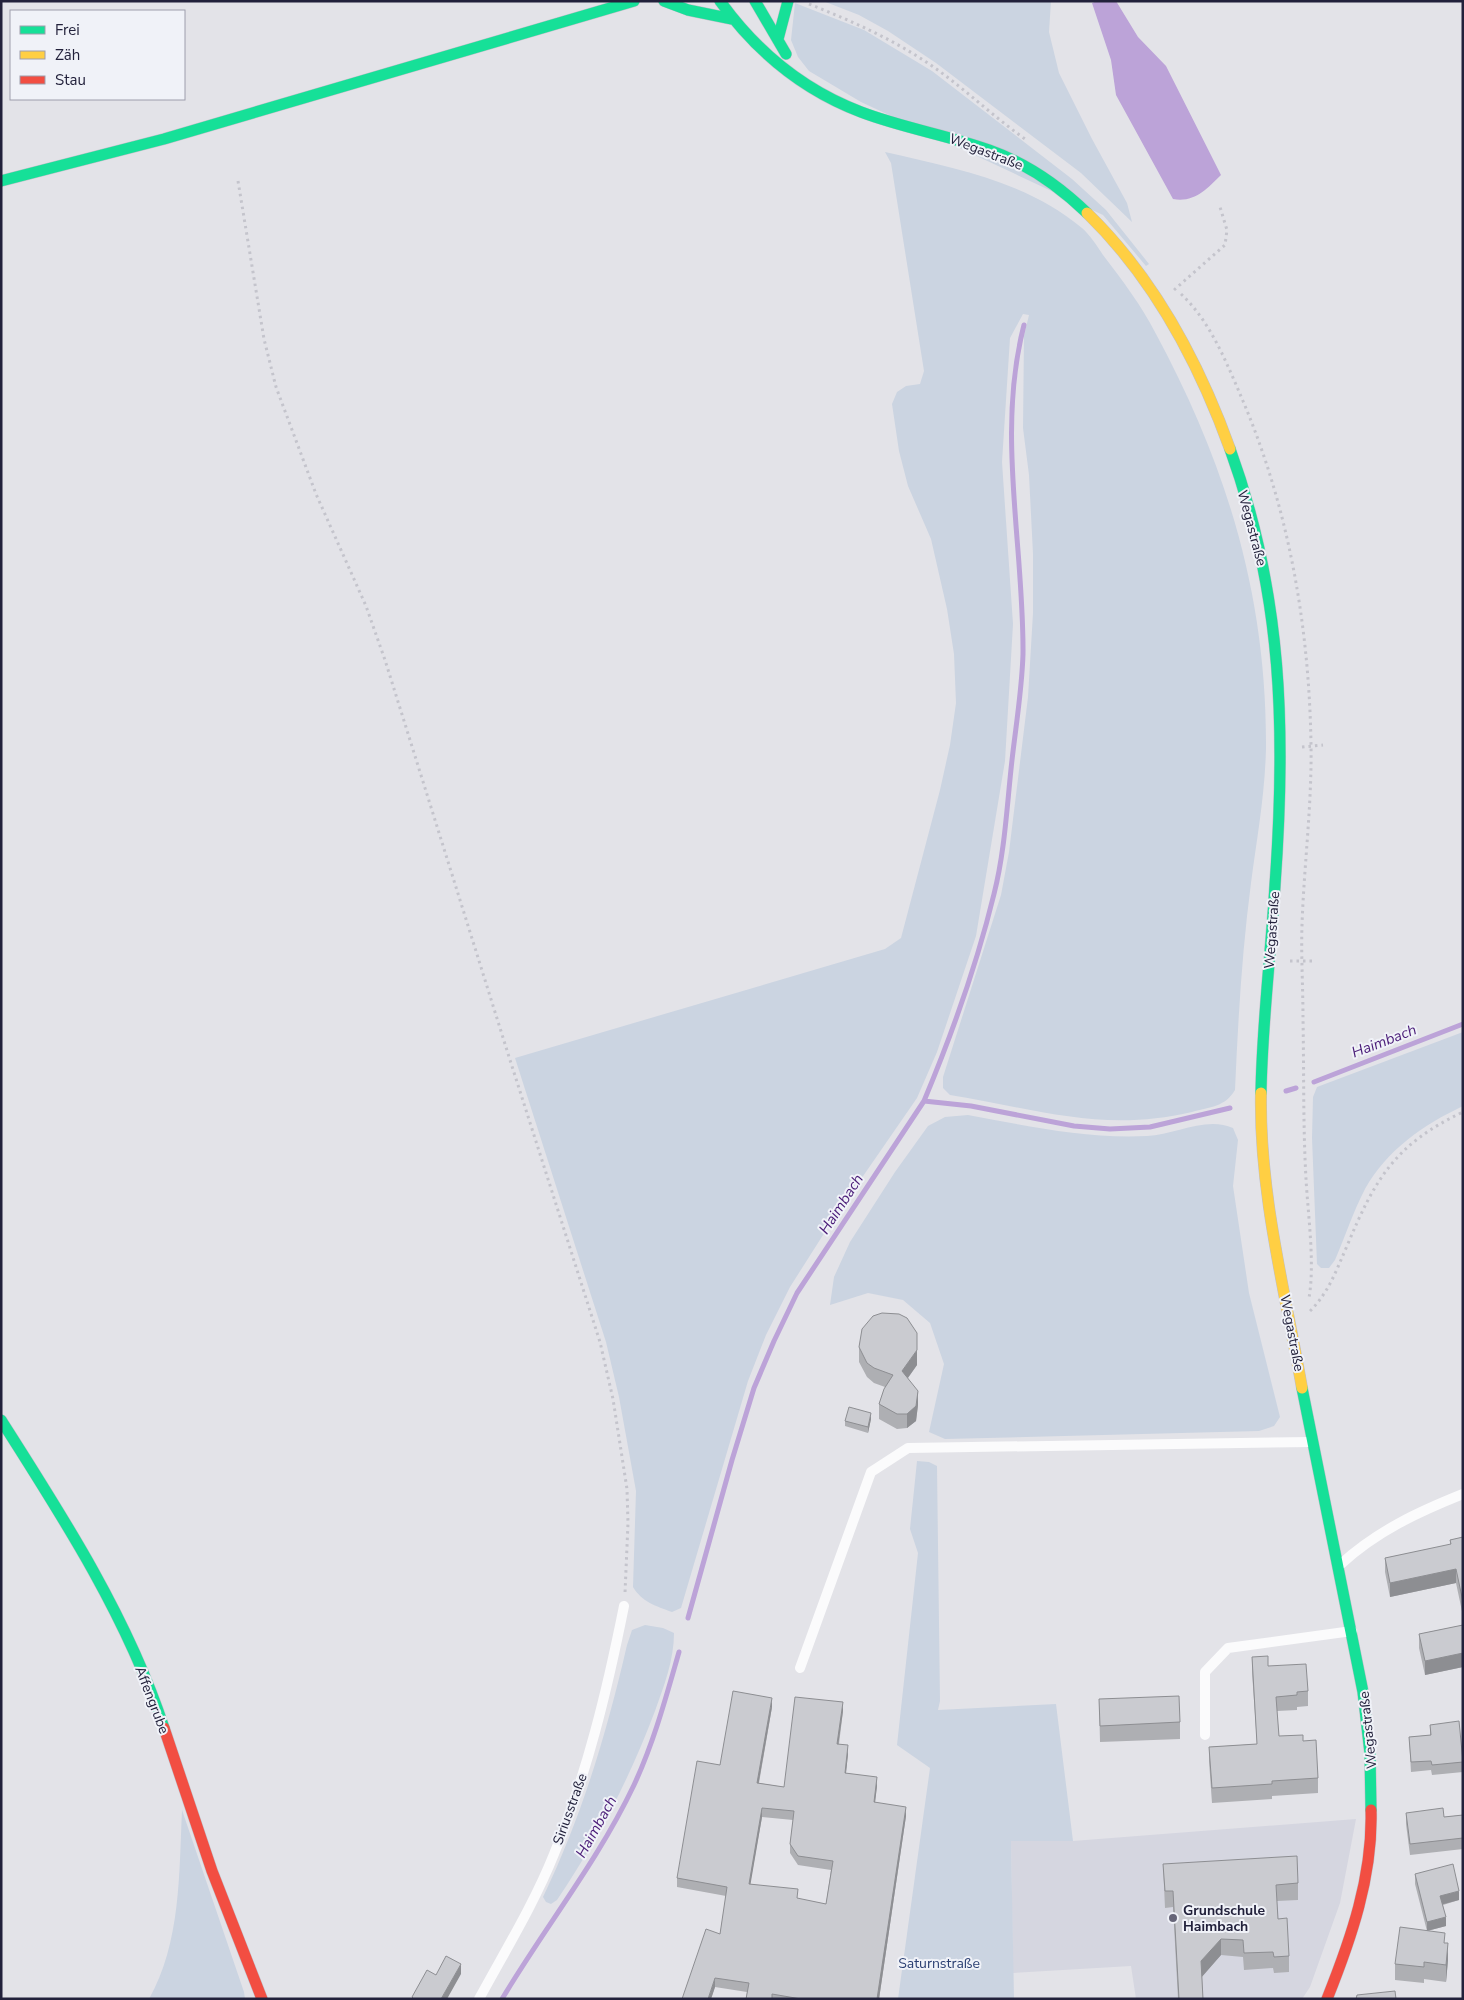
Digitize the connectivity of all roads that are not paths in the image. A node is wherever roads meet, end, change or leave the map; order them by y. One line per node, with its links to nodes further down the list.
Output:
1 (664, 1): 6 (main road)
2 (720, 1): 6 (main road, Wegastraße)
3 (755, 1): 7 (main road, Wegastraße)
4 (788, 1): 7 (main road)
5 (629, 2): 9 (main road)
6 (732, 19): 8 (main road, Wegastraße)
7 (778, 39): 8 (main road, Wegastraße)
8 (801, 79): 11 (main road, Wegastraße)
9 (1, 181)
10 (1, 1420): 18 (main road, Affengrube)
11 (1313, 1442): 13 (main road, Wegastraße); 16 (lane)
12 (1463, 1494): 13 (lane)
13 (1339, 1566): 15 (main road, Wegastraße)
14 (624, 1606): 19 (lane, Siriusstraße)
15 (1353, 1631): 17 (lane); 20 (main road, Wegastraße)
16 (800, 1668)
17 (1205, 1735)
18 (262, 1999)
19 (479, 1999)
20 (1327, 1999)

